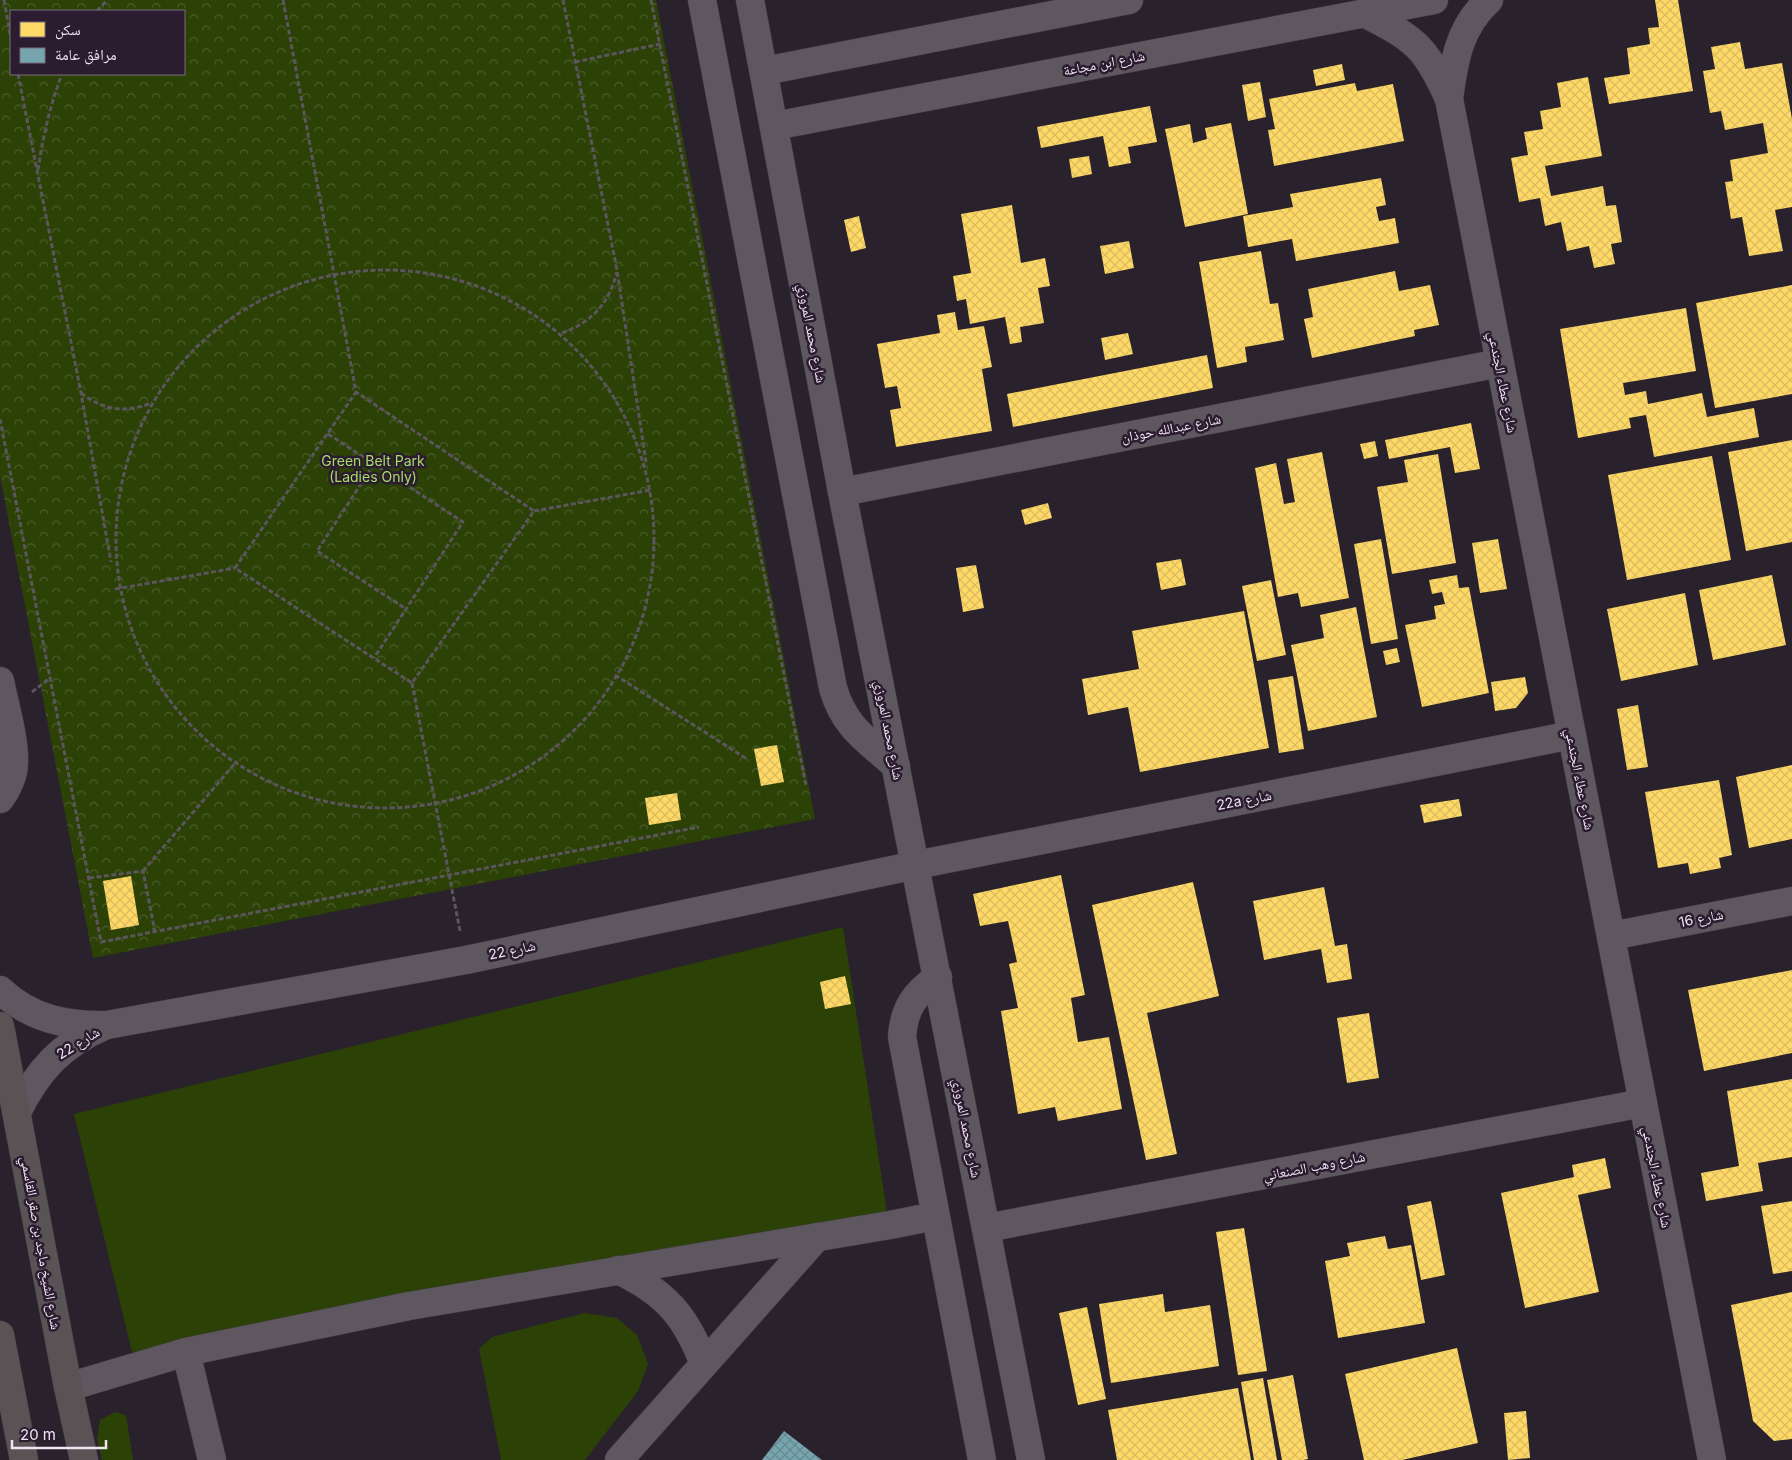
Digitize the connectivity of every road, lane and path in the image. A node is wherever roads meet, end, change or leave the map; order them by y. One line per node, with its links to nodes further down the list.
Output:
1 (4, 0): 13 (path)
2 (107, 0): 11 (path)
3 (283, 0): 23 (path)
4 (563, 0): 15 (path)
5 (651, 0): 14 (path)
6 (702, 0): 47 (street)
7 (750, 0): 16 (street, شارع محمد المروزي)
8 (1129, 0): 16 (street)
9 (1434, 0): 12 (street, شارع ابن مجاعة)
10 (1489, 0): 19 (street, شارع عطاء الجندعي)
11 (98, 10)
12 (1366, 14): 19 (street, شارع عطاء الجندعي); 20 (street, شارع ابن مجاعة)
13 (10, 33)
14 (660, 44): 15 (path); 48 (path)
15 (575, 62): 22 (path)
16 (764, 71): 20 (street, شارع محمد المروزي)
17 (18, 75): 21 (path)
18 (62, 75): 21 (path)
19 (1449, 98): 25 (street, شارع عطاء الجندعي)
20 (774, 126): 33 (street, شارع محمد المروزي)
21 (38, 173): 27 (path)
22 (617, 270): 24 (path); 32 (path)
23 (335, 275): 24 (path); 26 (path); 28 (path)
24 (562, 333): 32 (path)
25 (1500, 363): 33 (street, شارع عبدالله حوذان); 44 (street, شارع عطاء الجندعي)
26 (356, 392): 30 (path); 34 (path)
27 (81, 393): 28 (path); 36 (path)
28 (152, 403): 38 (path)
29 (0, 419): 55 (path)
30 (328, 434): 31 (path); 35 (path)
31 (374, 464): 39 (path); 39 (path)
32 (651, 491): 34 (path); 41 (path)
33 (842, 492): 47 (street, شارع محمد المروزي)
34 (534, 511): 43 (path)
35 (235, 568): 38 (path); 40 (path)
36 (112, 569)
37 (114, 579): 38 (path)
38 (116, 589): 46 (path)
39 (406, 609): 40 (path)
40 (374, 658): 43 (path)
41 (615, 675): 45 (path); 50 (path)
42 (0, 681): 49 (street)
43 (412, 683): 50 (path)
44 (1572, 735): 52 (street, 22a شارع); 58 (street, شارع عطاء الجندعي)
45 (747, 760)
46 (237, 761): 50 (path); 53 (path)
47 (896, 766): 52 (street, شارع محمد المروزي)
48 (806, 786)
49 (0, 799)
50 (436, 809): 54 (path)
51 (699, 827): 54 (path)
52 (916, 865): 59 (street, شارع 22); 60 (street, شارع محمد المروزي)
53 (143, 871): 55 (path); 57 (path)
54 (449, 876): 57 (path); 59 (path)
55 (89, 878): 57 (path)
56 (1792, 900): 58 (street, شارع 16)
57 (155, 932)
58 (1611, 936): 64 (street, شارع عطاء الجندعي)
59 (466, 960): 62 (street, شارع 22)
60 (938, 977): 66 (street); 67 (street, شارع محمد المروزي)
61 (0, 990): 62 (street, شارع 22)
62 (107, 1025): 65 (street, شارع 22)
63 (0, 1026): 65 (main road, شارع الشيخ ماجد بن صقر القاسمي)
64 (1643, 1103): 67 (street, شارع وهب الصنعاني); 80 (street, شارع عطاء الجندعي)
65 (17, 1112): 73 (main road, شارع الشيخ ماجد بن صقر القاسمي)
66 (935, 1216): 68 (street); 78 (street)
67 (986, 1228): 79 (street, شارع محمد المروزي)
68 (817, 1237): 69 (street); 72 (street)
69 (618, 1270): 71 (street); 72 (street)
70 (0, 1336): 74 (main road)
71 (186, 1352): 73 (street); 76 (street)
72 (704, 1364): 77 (street)
73 (68, 1387): 75 (main road, شارع الشيخ ماجد بن صقر القاسمي)
74 (24, 1460)
75 (84, 1460)
76 (212, 1460)
77 (619, 1460)
78 (982, 1460)
79 (1031, 1460)
80 (1712, 1460)

